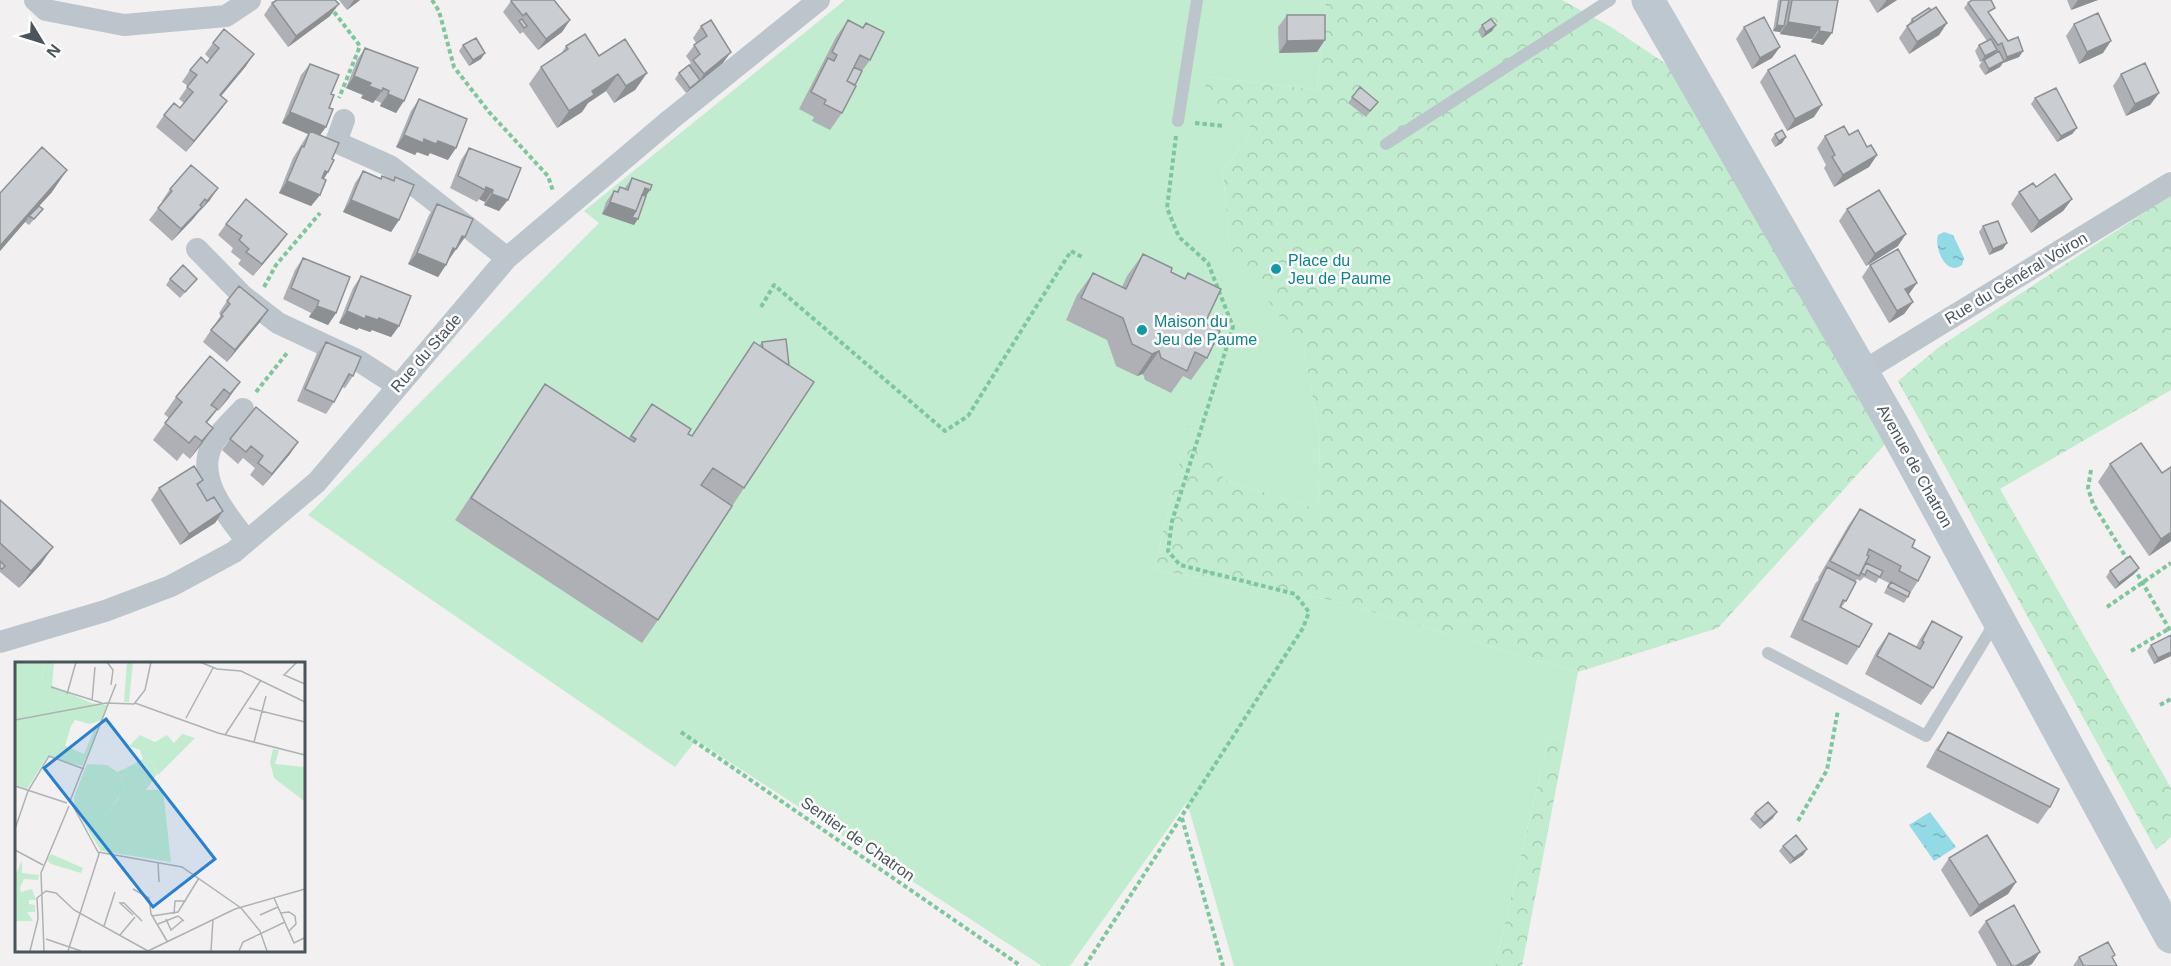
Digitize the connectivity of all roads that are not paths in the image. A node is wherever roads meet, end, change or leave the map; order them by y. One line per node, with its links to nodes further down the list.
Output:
1 (34, 0): 2 (street)
2 (250, 0)
3 (819, 0): 13 (street, Rue du Stade)
4 (1197, 0): 9 (lane)
5 (1610, 0): 10 (lane)
6 (1626, 0): 7 (street, Avenue de Chatron)
7 (1646, 0): 14 (street, Avenue de Chatron)
8 (344, 120): 13 (street)
9 (1178, 121)
10 (1386, 144)
11 (2171, 183): 14 (street, Rue du Général Voiron)
12 (197, 249): 15 (street)
13 (507, 258): 15 (street, Rue du Stade)
14 (1862, 372): 18 (street, Avenue de Chatron)
15 (398, 386): 17 (street, Rue du Stade)
16 (243, 409): 17 (street)
17 (247, 541): 19 (street, Rue du Stade)
18 (1999, 618): 20 (lane); 21 (street, Avenue de Chatron)
19 (0, 642)
20 (1768, 653)
21 (2171, 937)

